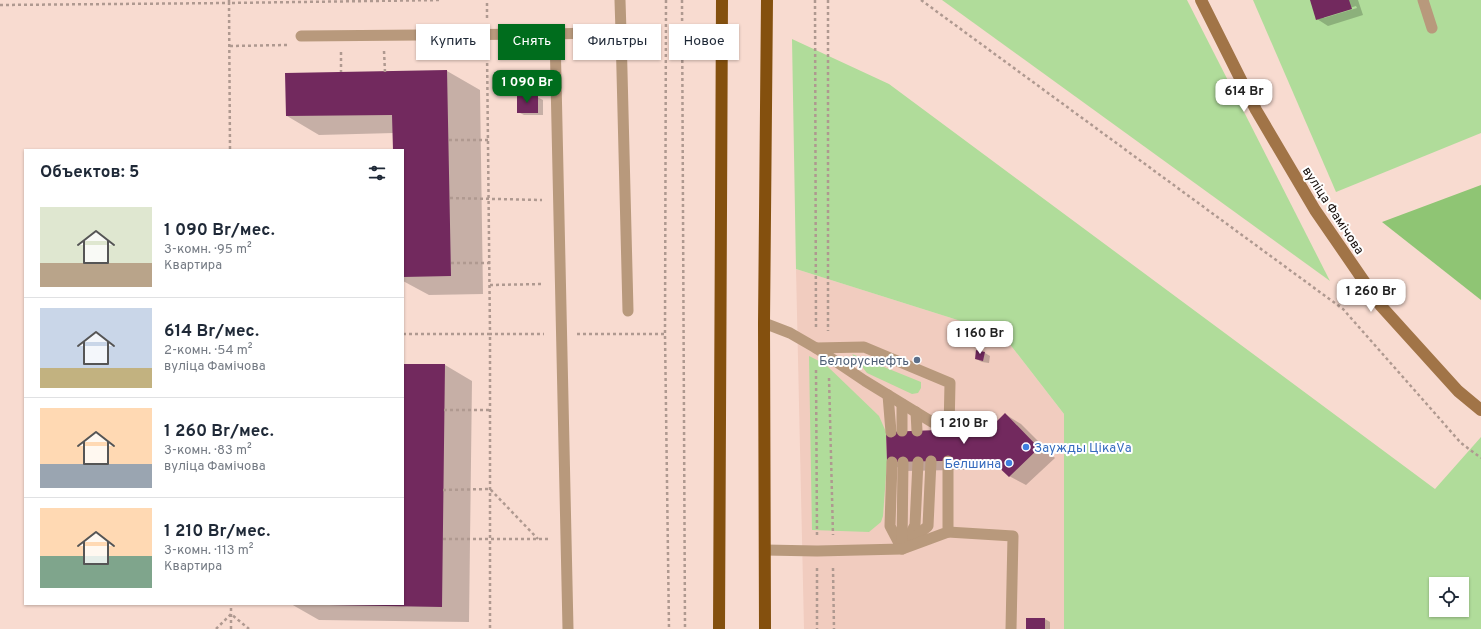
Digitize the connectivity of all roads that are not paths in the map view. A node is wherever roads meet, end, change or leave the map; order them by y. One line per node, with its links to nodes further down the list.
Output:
1 (620, 0): 6 (lane)
2 (722, 0): 28 (highway)
3 (766, 0): 13 (highway)
4 (1201, 0): 17 (main road, вуліца Фамічова)
5 (1423, 0): 7 (lane)
6 (621, 24)
7 (1432, 28)
8 (498, 34): 9 (lane)
9 (301, 36)
10 (555, 60): 27 (lane)
11 (622, 60): 12 (lane)
12 (628, 310)
13 (764, 323): 14 (lane); 26 (highway)
14 (828, 352): 15 (lane); 18 (lane)
15 (888, 396): 16 (lane); 16 (lane)
16 (902, 404): 18 (lane)
17 (1481, 410)
18 (916, 412): 19 (lane)
19 (917, 431)
20 (931, 461): 25 (lane)
21 (948, 461): 24 (lane)
22 (897, 462): 25 (lane)
23 (918, 462): 25 (lane)
24 (948, 532): 25 (lane); 30 (lane)
25 (902, 549): 26 (lane)
26 (765, 550): 29 (highway)
27 (568, 629)
28 (718, 629)
29 (765, 629)
30 (1011, 629)

